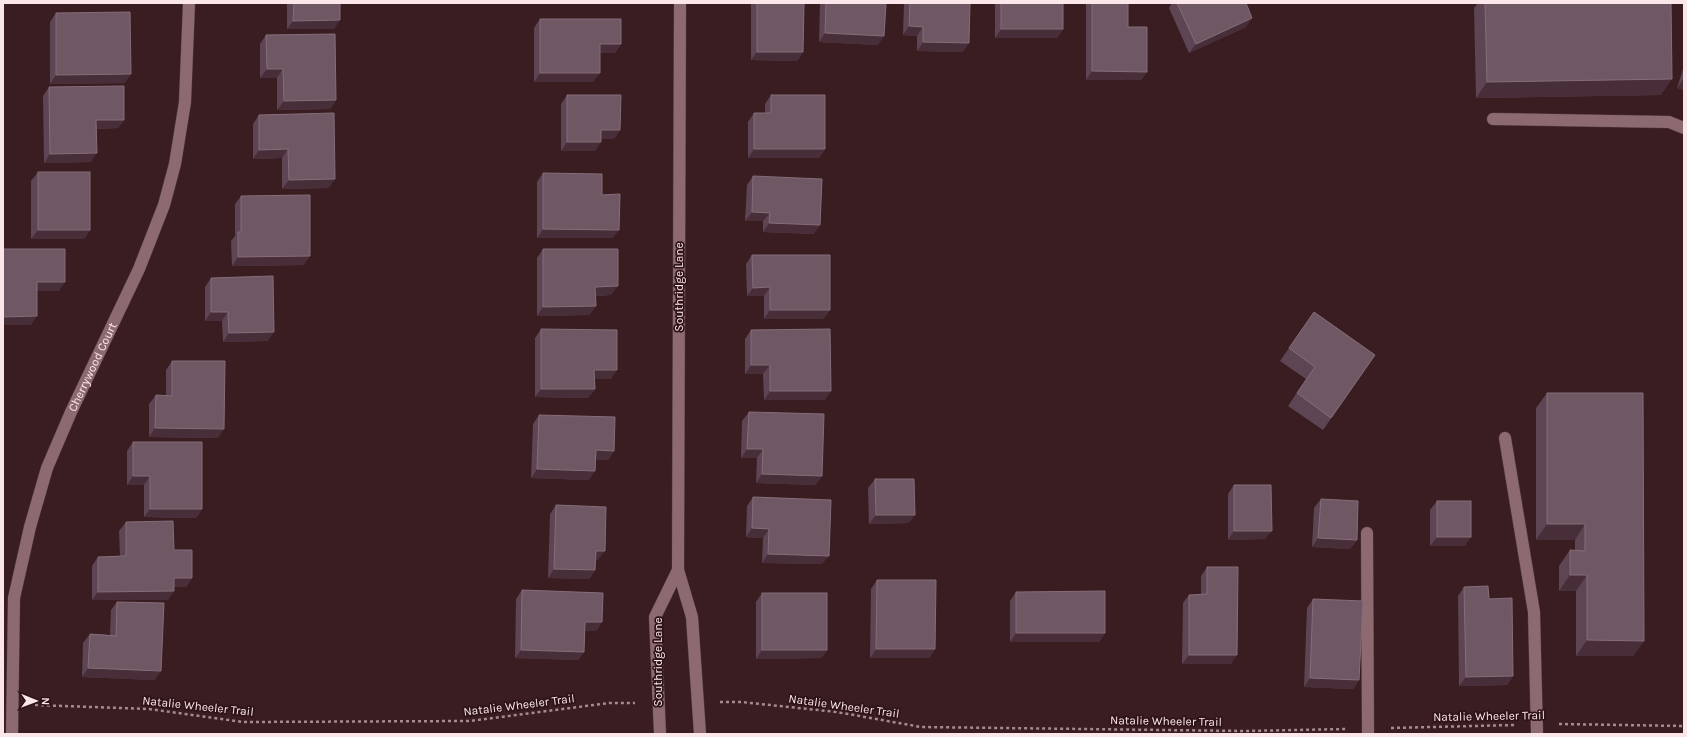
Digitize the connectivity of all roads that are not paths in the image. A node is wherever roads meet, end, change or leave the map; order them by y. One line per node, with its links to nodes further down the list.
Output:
1 (189, 3): 10 (street, Cherrywood Court)
2 (680, 3): 7 (street, Southridge Lane)
3 (1493, 119): 4 (street)
4 (1684, 128)
5 (1505, 438): 8 (street)
6 (1367, 533): 9 (street)
7 (678, 570): 11 (street, Southridge Lane); 12 (street, Southridge Lane)
8 (1536, 729)
9 (1368, 731)
10 (12, 734)
11 (660, 734)
12 (700, 734)

